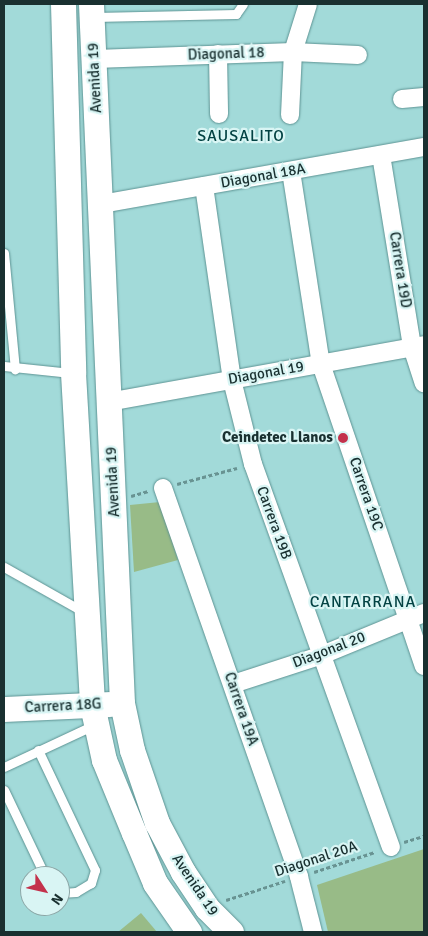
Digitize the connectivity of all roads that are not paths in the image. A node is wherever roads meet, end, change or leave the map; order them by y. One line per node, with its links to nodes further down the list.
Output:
1 (63, 4): 23 (main road, Avenida 19)
2 (244, 4): 4 (lane)
3 (308, 4): 5 (street)
4 (91, 10): 8 (main road, Avenida 19)
5 (293, 52): 6 (street, Diagonal 18); 7 (street, Diagonal 18); 12 (street)
6 (218, 54): 8 (street, Diagonal 18); 11 (street)
7 (358, 55)
8 (95, 59): 17 (main road, Avenida 19)
9 (424, 97): 10 (street)
10 (402, 99)
11 (219, 114)
12 (290, 115)
13 (424, 148): 14 (street, Diagonal 18A)
14 (381, 155): 15 (street, Diagonal 18A); 19 (street, Carrera 19D)
15 (291, 171): 16 (street, Diagonal 18A); 20 (street, Carrera 19C)
16 (204, 186): 17 (street, Diagonal 18A); 24 (street, Carrera 19B)
17 (101, 204): 26 (main road, Avenida 19)
18 (4, 253): 22 (lane)
19 (418, 346): 20 (street, Diagonal 19); 25 (street, Carrera 19D)
20 (321, 364): 24 (street, Diagonal 19); 30 (street, Carrera 19C)
21 (4, 366): 22 (lane)
22 (15, 368): 23 (lane)
23 (74, 373): 29 (main road, Avenida 19)
24 (232, 380): 26 (street, Diagonal 19); 31 (street, Carrera 19B)
25 (424, 383)
26 (108, 402): 34 (main road, Avenida 19)
27 (163, 488): 33 (street, Carrera 19A)
28 (4, 567): 29 (lane)
29 (87, 613): 36 (main road, Avenida 19)
30 (416, 616): 31 (street, Diagonal 20); 32 (street, Carrera 19C)
31 (322, 655): 33 (street, Diagonal 20); 40 (street, Carrera 19B)
32 (424, 666)
33 (233, 684): 45 (street, Carrera 19A)
34 (122, 703): 36 (main road, Carrera 18G); 44 (main road, Avenida 19)
35 (4, 709): 36 (main road, Carrera 18G)
36 (94, 714): 37 (lane); 43 (main road, Avenida 19)
37 (38, 750): 38 (lane); 42 (lane)
38 (4, 767)
39 (4, 790): 41 (lane)
40 (392, 847)
41 (39, 866)
42 (70, 892)
43 (189, 932)
44 (231, 932)
45 (313, 932)

